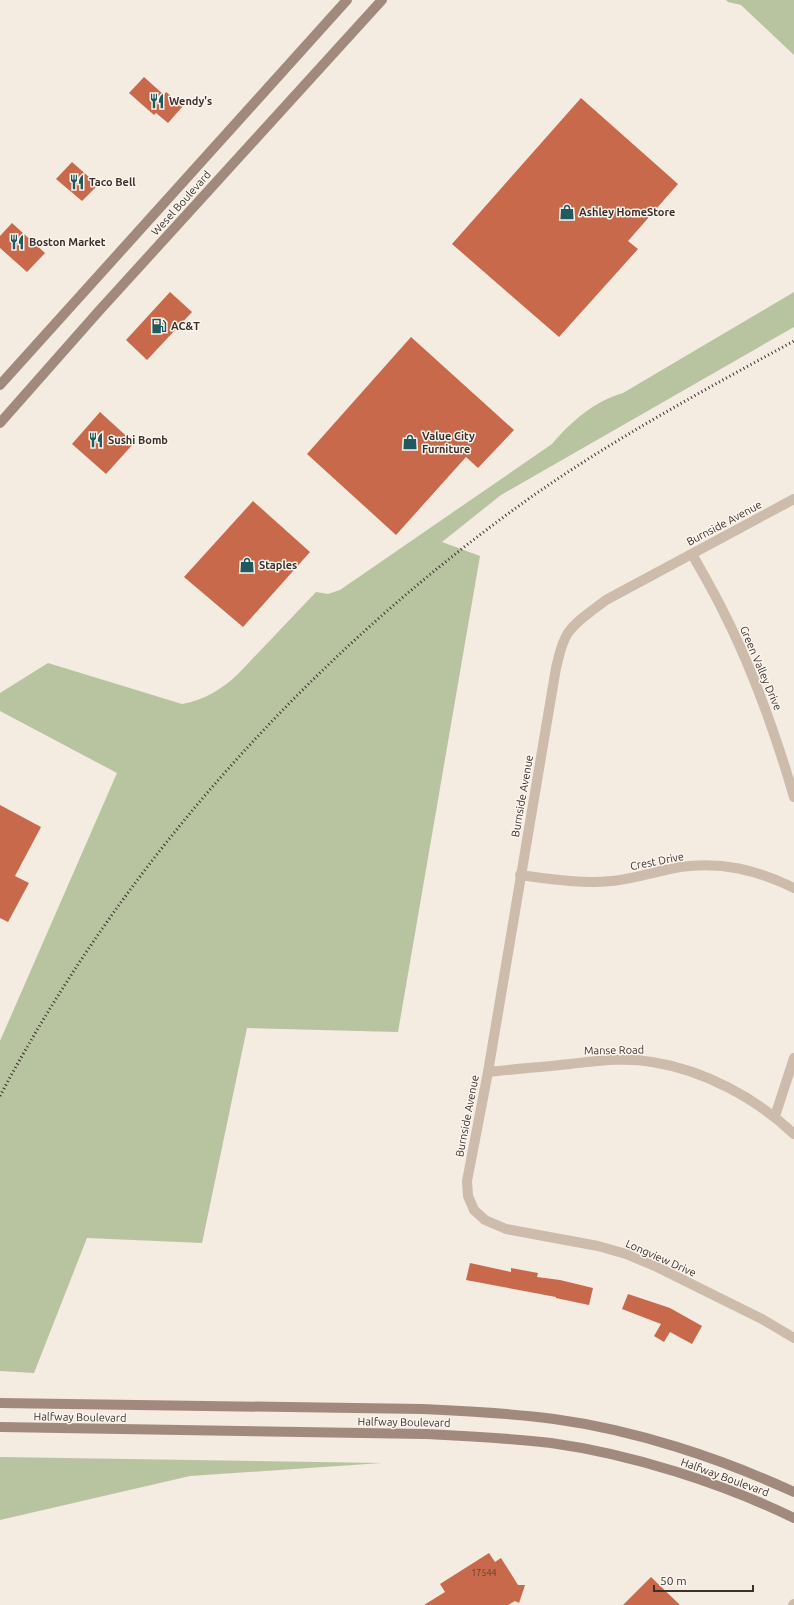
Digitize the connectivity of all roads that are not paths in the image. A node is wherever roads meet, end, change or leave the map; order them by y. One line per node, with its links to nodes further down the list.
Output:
1 (347, 0): 3 (main road, Wesel Boulevard)
2 (382, 0): 4 (main road, Wesel Boulevard)
3 (0, 386)
4 (0, 423)
5 (794, 499): 6 (street, Burnside Avenue)
6 (692, 554): 7 (street, Green Valley Drive); 8 (street, Burnside Avenue)
7 (794, 797)
8 (520, 876): 9 (street, Crest Drive); 11 (street, Burnside Avenue)
9 (794, 888)
10 (794, 1058): 12 (street)
11 (488, 1072): 12 (street, Manse Road); 14 (street, Burnside Avenue)
12 (775, 1116): 13 (street, Manse Road)
13 (794, 1134)
14 (485, 1220): 15 (street, Longview Drive)
15 (794, 1338)
16 (0, 1403): 18 (main road, Halfway Boulevard)
17 (0, 1427): 19 (main road, Halfway Boulevard)
18 (794, 1492)
19 (794, 1518)

